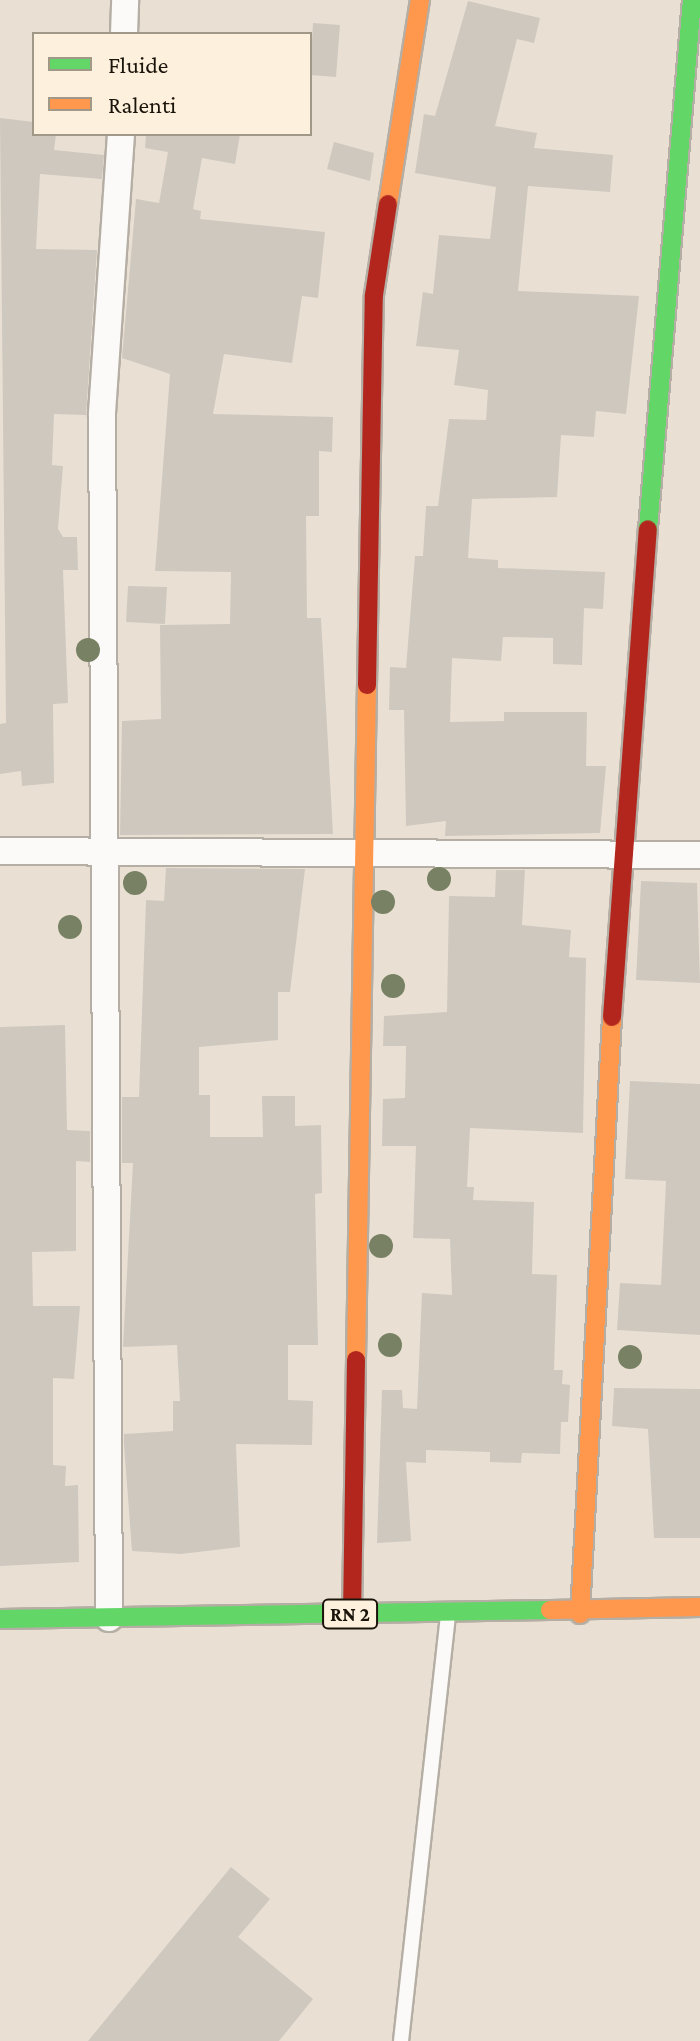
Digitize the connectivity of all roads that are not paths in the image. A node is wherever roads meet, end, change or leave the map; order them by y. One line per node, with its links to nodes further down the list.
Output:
1 (125, 0): 4 (street)
2 (420, 0): 9 (main road)
3 (692, 0): 10 (main road)
4 (124, 32)
5 (121, 136): 6 (street)
6 (110, 847): 7 (street); 9 (street); 15 (street)
7 (0, 851)
8 (700, 855): 10 (street)
9 (360, 856): 10 (street); 12 (main road)
10 (620, 859): 14 (main road)
11 (700, 1607): 14 (main road, RN 2)
12 (352, 1614): 13 (main road, RN 2); 15 (main road, RN 2)
13 (448, 1614): 14 (main road, RN 2); 17 (lane)
14 (580, 1614)
15 (109, 1618): 16 (main road, RN 2)
16 (0, 1619)
17 (401, 2041)

